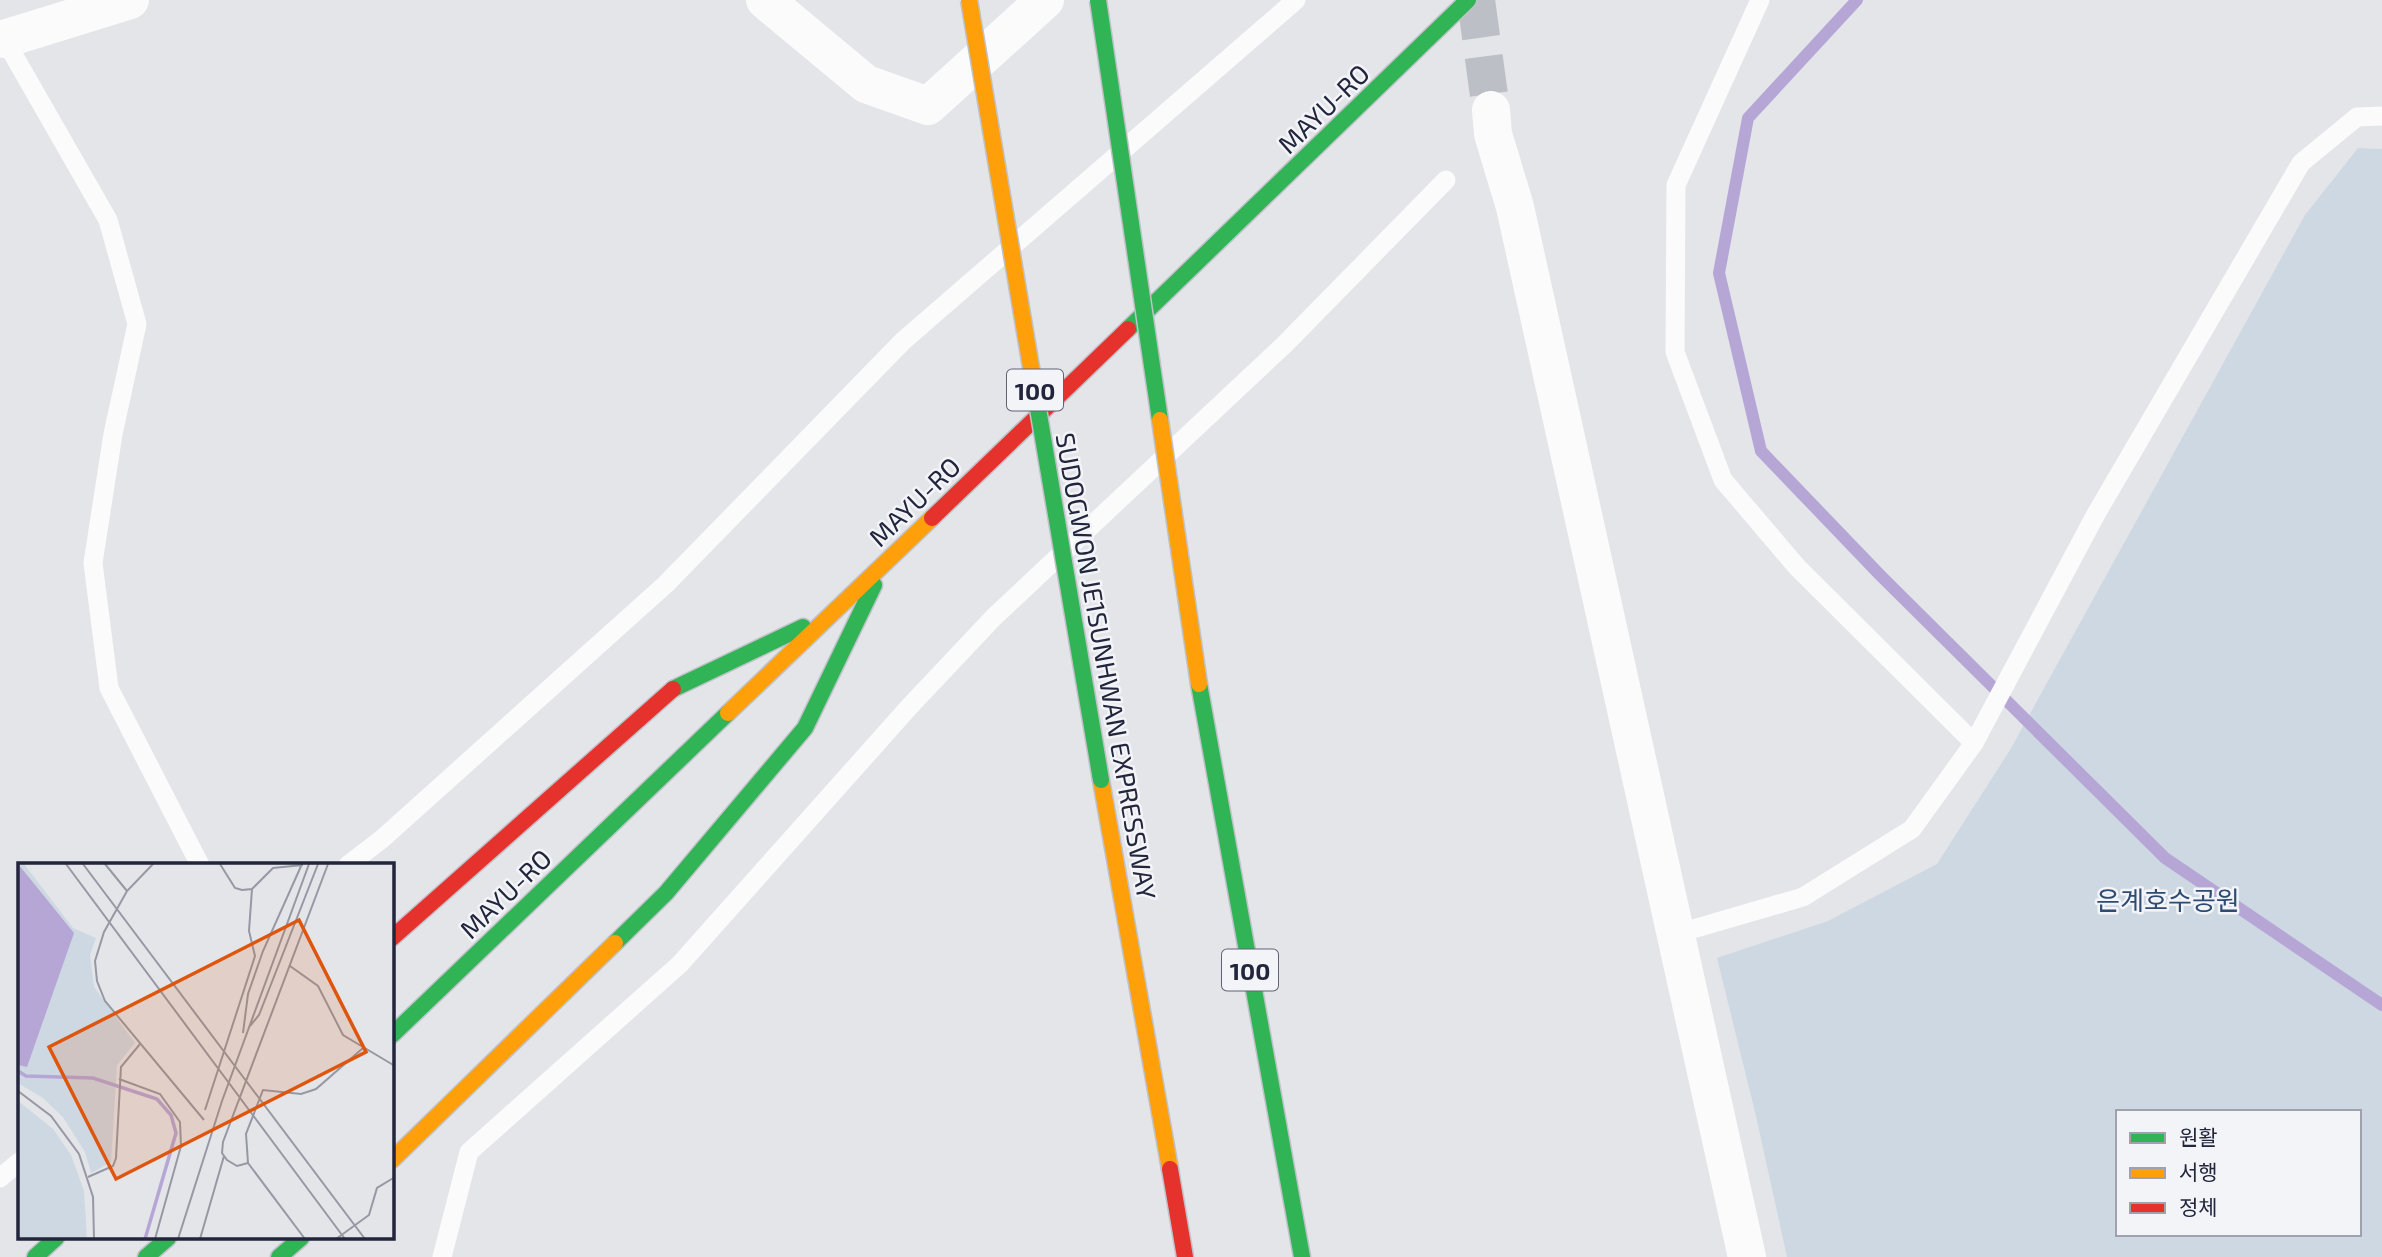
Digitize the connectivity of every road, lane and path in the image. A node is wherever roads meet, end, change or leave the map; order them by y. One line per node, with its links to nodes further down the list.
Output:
1 (130, 0): 9 (street)
2 (765, 0): 4 (street)
3 (970, 0): 31 (main road, SUDOGWON JE1SUNHWAN EXPRESSWAY / 100, bridge)
4 (1045, 0)
5 (1098, 0): 32 (main road, 100, bridge)
6 (1296, 0): 17 (lane)
7 (1468, 0): 13 (main road, MAYU-RO)
8 (1760, 0): 15 (lane)
9 (2, 35): 16 (lane)
10 (1491, 110): 18 (street)
11 (2382, 116): 15 (lane)
12 (1446, 180): 30 (lane)
13 (884, 564): 14 (main road, MAYU-RO); 21 (main road)
14 (833, 612): 19 (main road); 20 (main road, MAYU-RO)
15 (1977, 736): 18 (lane)
16 (199, 863)
17 (351, 863)
18 (1676, 934): 33 (street)
19 (394, 937)
20 (394, 1033)
21 (394, 1158)
22 (18, 1163): 23 (lane)
23 (0, 1178)
24 (54, 1240): 27 (main road)
25 (165, 1240): 28 (main road)
26 (299, 1240): 29 (main road)
27 (35, 1257)
28 (146, 1257)
29 (279, 1257)
30 (442, 1257)
31 (1185, 1257)
32 (1302, 1257)
33 (1747, 1257)

